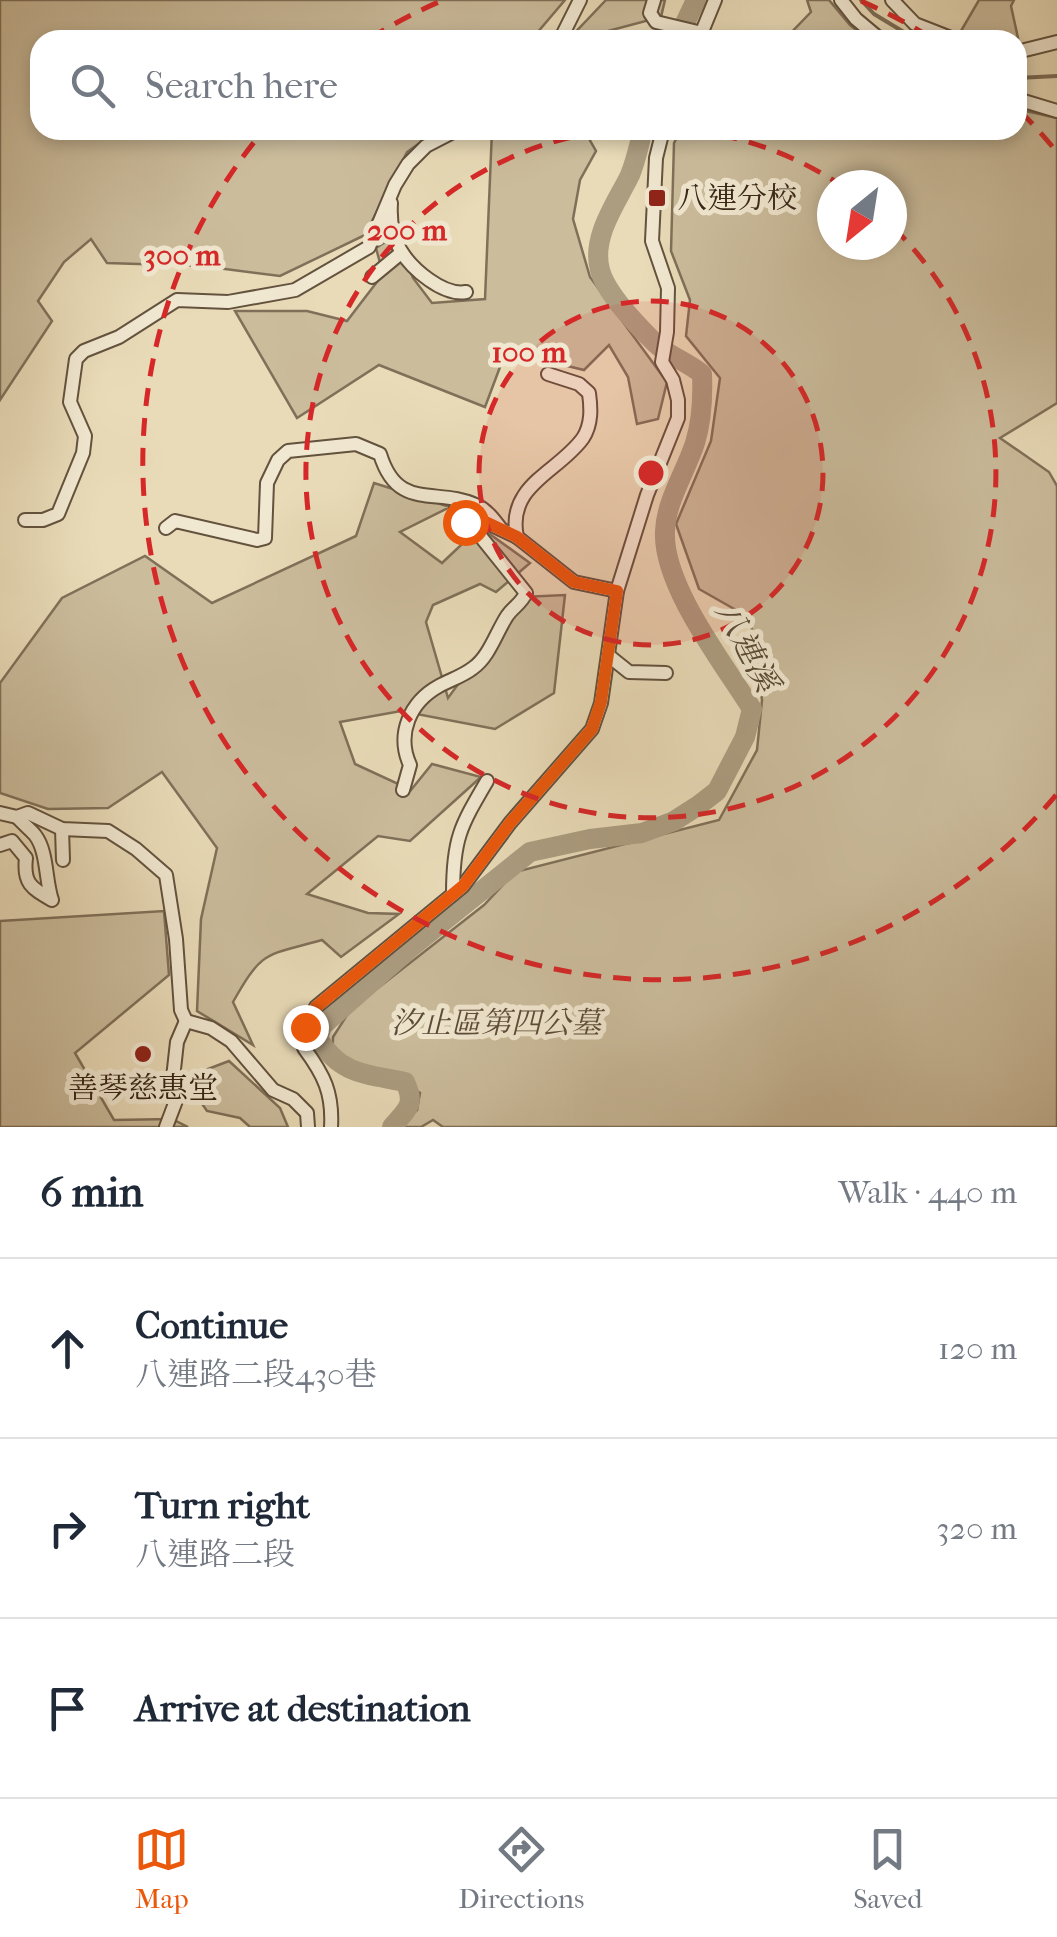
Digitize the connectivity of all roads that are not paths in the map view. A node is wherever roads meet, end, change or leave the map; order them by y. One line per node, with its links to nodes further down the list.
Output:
1 (580, 0): 6 (street)
2 (654, 0): 7 (street)
3 (715, 0): 8 (street)
4 (841, 0): 9 (street)
5 (892, 0): 10 (street)
6 (565, 30)
7 (681, 30)
8 (702, 30)
9 (869, 30)
10 (930, 30)
11 (1057, 42): 12 (street)
12 (1027, 50)
13 (1027, 102): 14 (street)
14 (1057, 110)
15 (438, 140): 17 (street)
16 (660, 140): 26 (street)
17 (391, 196): 18 (street); 22 (street)
18 (401, 252): 19 (street); 20 (street)
19 (372, 277)
20 (466, 292)
21 (548, 374): 25 (street)
22 (25, 520)
23 (166, 528): 24 (street)
24 (501, 529): 25 (street); 30 (street)
25 (517, 537): 26 (street)
26 (617, 591): 27 (street)
27 (609, 656): 28 (street); 36 (street)
28 (666, 673)
29 (488, 781): 36 (street)
30 (403, 790)
31 (0, 812): 32 (street)
32 (17, 817): 33 (street); 34 (street)
33 (62, 829): 35 (street); 37 (street)
34 (0, 846)
35 (64, 860)
36 (453, 894): 40 (street)
37 (186, 1021): 38 (street); 39 (street)
38 (166, 1127)
39 (308, 1127)
40 (331, 1127)

